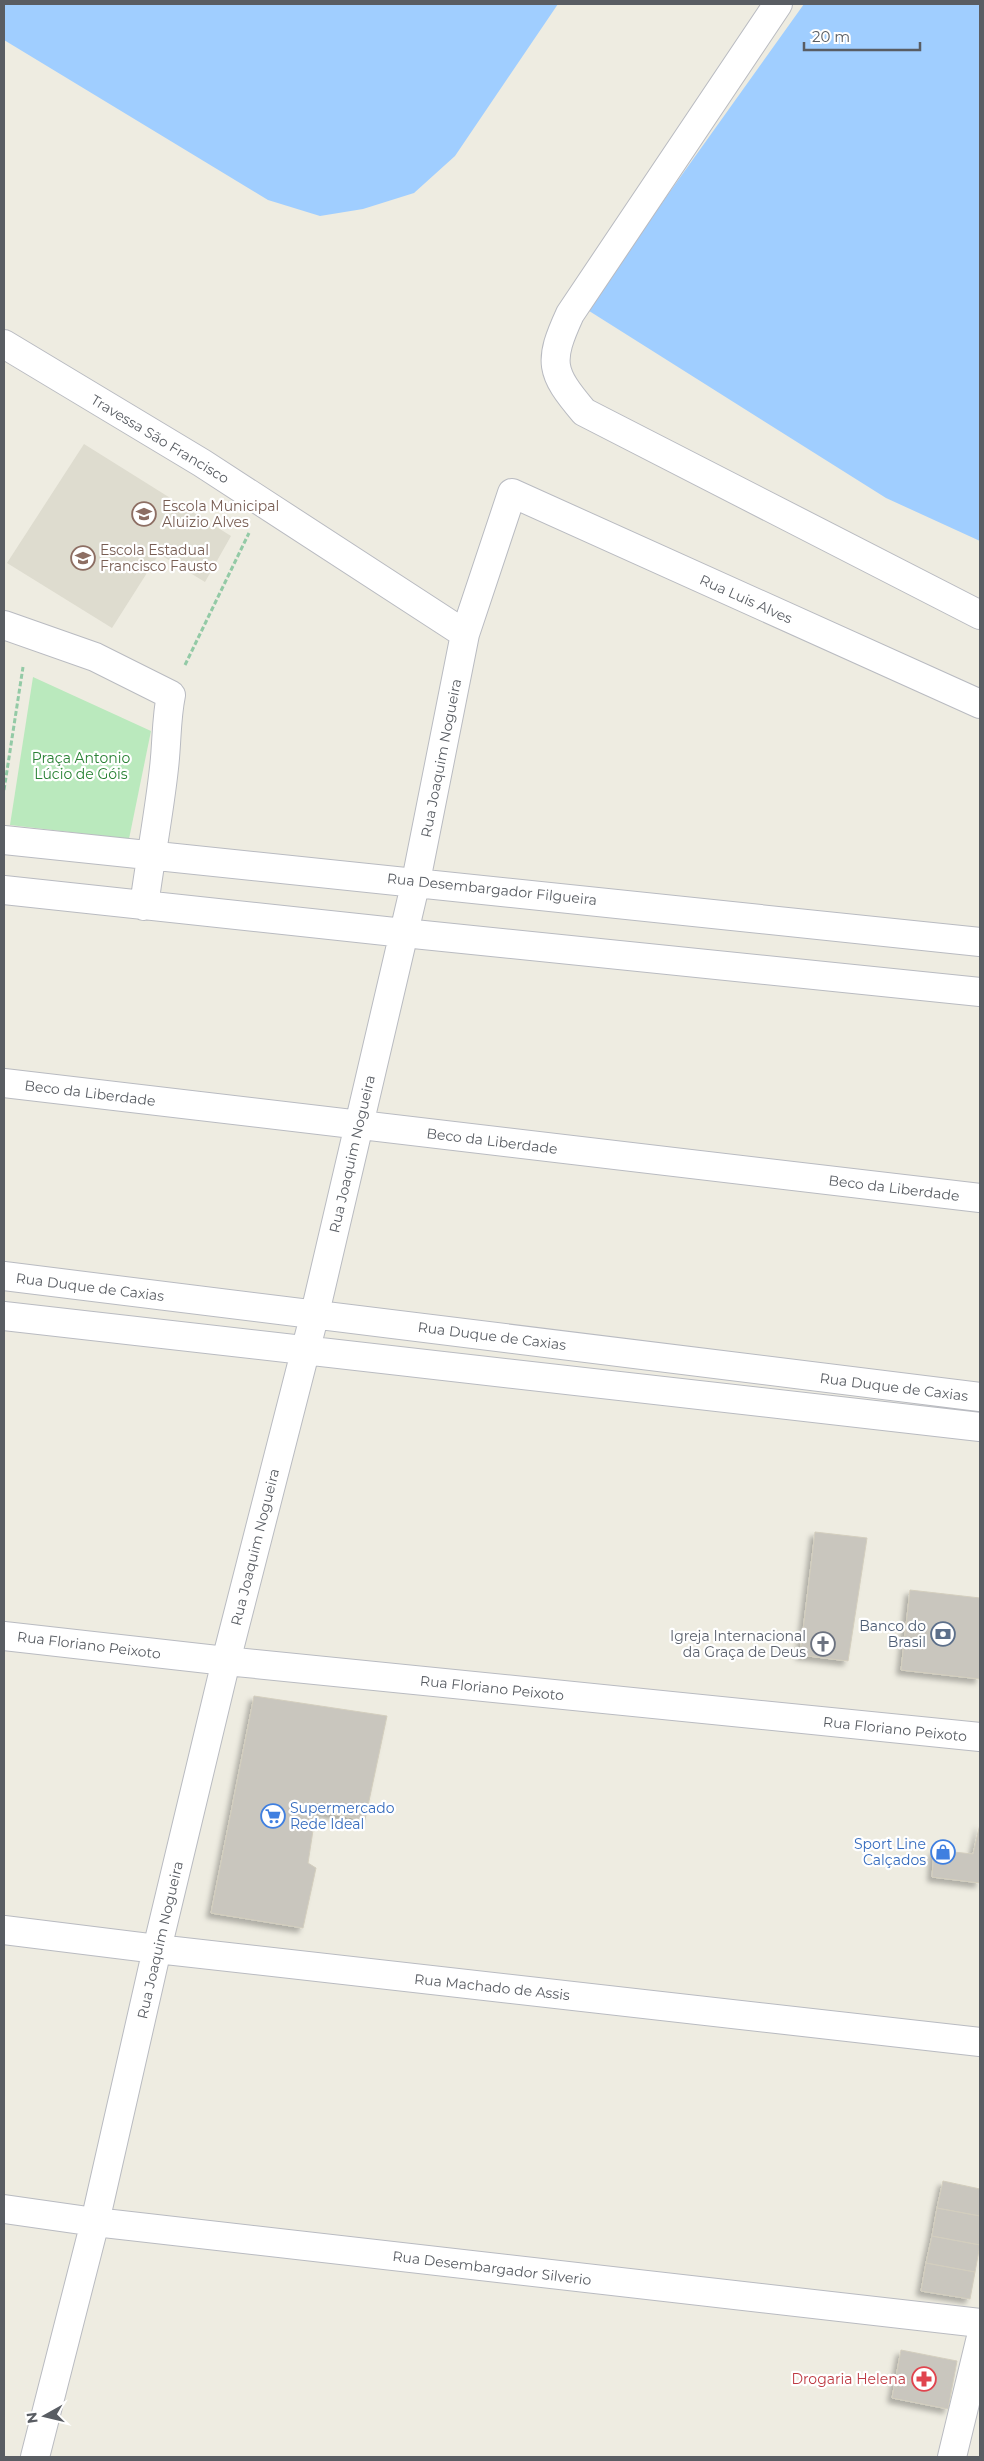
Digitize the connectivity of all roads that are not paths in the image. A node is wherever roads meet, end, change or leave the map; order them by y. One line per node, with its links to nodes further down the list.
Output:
1 (778, 4): 4 (street)
2 (4, 344): 6 (street, Travessa São Francisco)
3 (512, 493): 6 (street, Rua Joaquim Nogueira); 7 (street, Rua Luis Alves)
4 (980, 615)
5 (4, 625): 9 (street)
6 (465, 634): 10 (street, Rua Joaquim Nogueira)
7 (980, 704)
8 (4, 840): 9 (street, Rua Desembargador Filgueira)
9 (151, 855): 10 (street, Rua Desembargador Filgueira); 12 (street)
10 (416, 881): 13 (street, Rua Joaquim Nogueira); 14 (street, Rua Desembargador Filgueira)
11 (4, 890): 12 (street)
12 (144, 906): 13 (street)
13 (404, 934): 15 (street); 17 (street, Rua Joaquim Nogueira)
14 (980, 942)
15 (980, 992)
16 (4, 1083): 17 (street, Beco da Liberdade)
17 (359, 1125): 18 (street, Beco da Liberdade); 20 (street, Rua Joaquim Nogueira)
18 (980, 1198)
19 (4, 1276): 20 (street, Rua Duque de Caxias)
20 (315, 1313): 22 (street, Rua Joaquim Nogueira); 23 (street, Rua Duque de Caxias)
21 (4, 1316): 22 (street)
22 (304, 1351): 24 (street); 26 (street, Rua Joaquim Nogueira)
23 (980, 1398)
24 (980, 1427)
25 (4, 1636): 26 (street, Rua Floriano Peixoto)
26 (226, 1661): 27 (street, Rua Floriano Peixoto); 29 (street, Rua Joaquim Nogueira)
27 (980, 1737)
28 (4, 1930): 29 (street, Rua Machado de Assis)
29 (157, 1950): 30 (street, Rua Machado de Assis); 32 (street, Rua Joaquim Nogueira)
30 (980, 2042)
31 (4, 2209): 32 (street, Rua Desembargador Silverio)
32 (95, 2222): 33 (street, Rua Desembargador Silverio); 35 (street, Rua Joaquim Nogueira)
33 (980, 2323)
34 (980, 2341): 36 (street)
35 (35, 2457)
36 (952, 2457)

